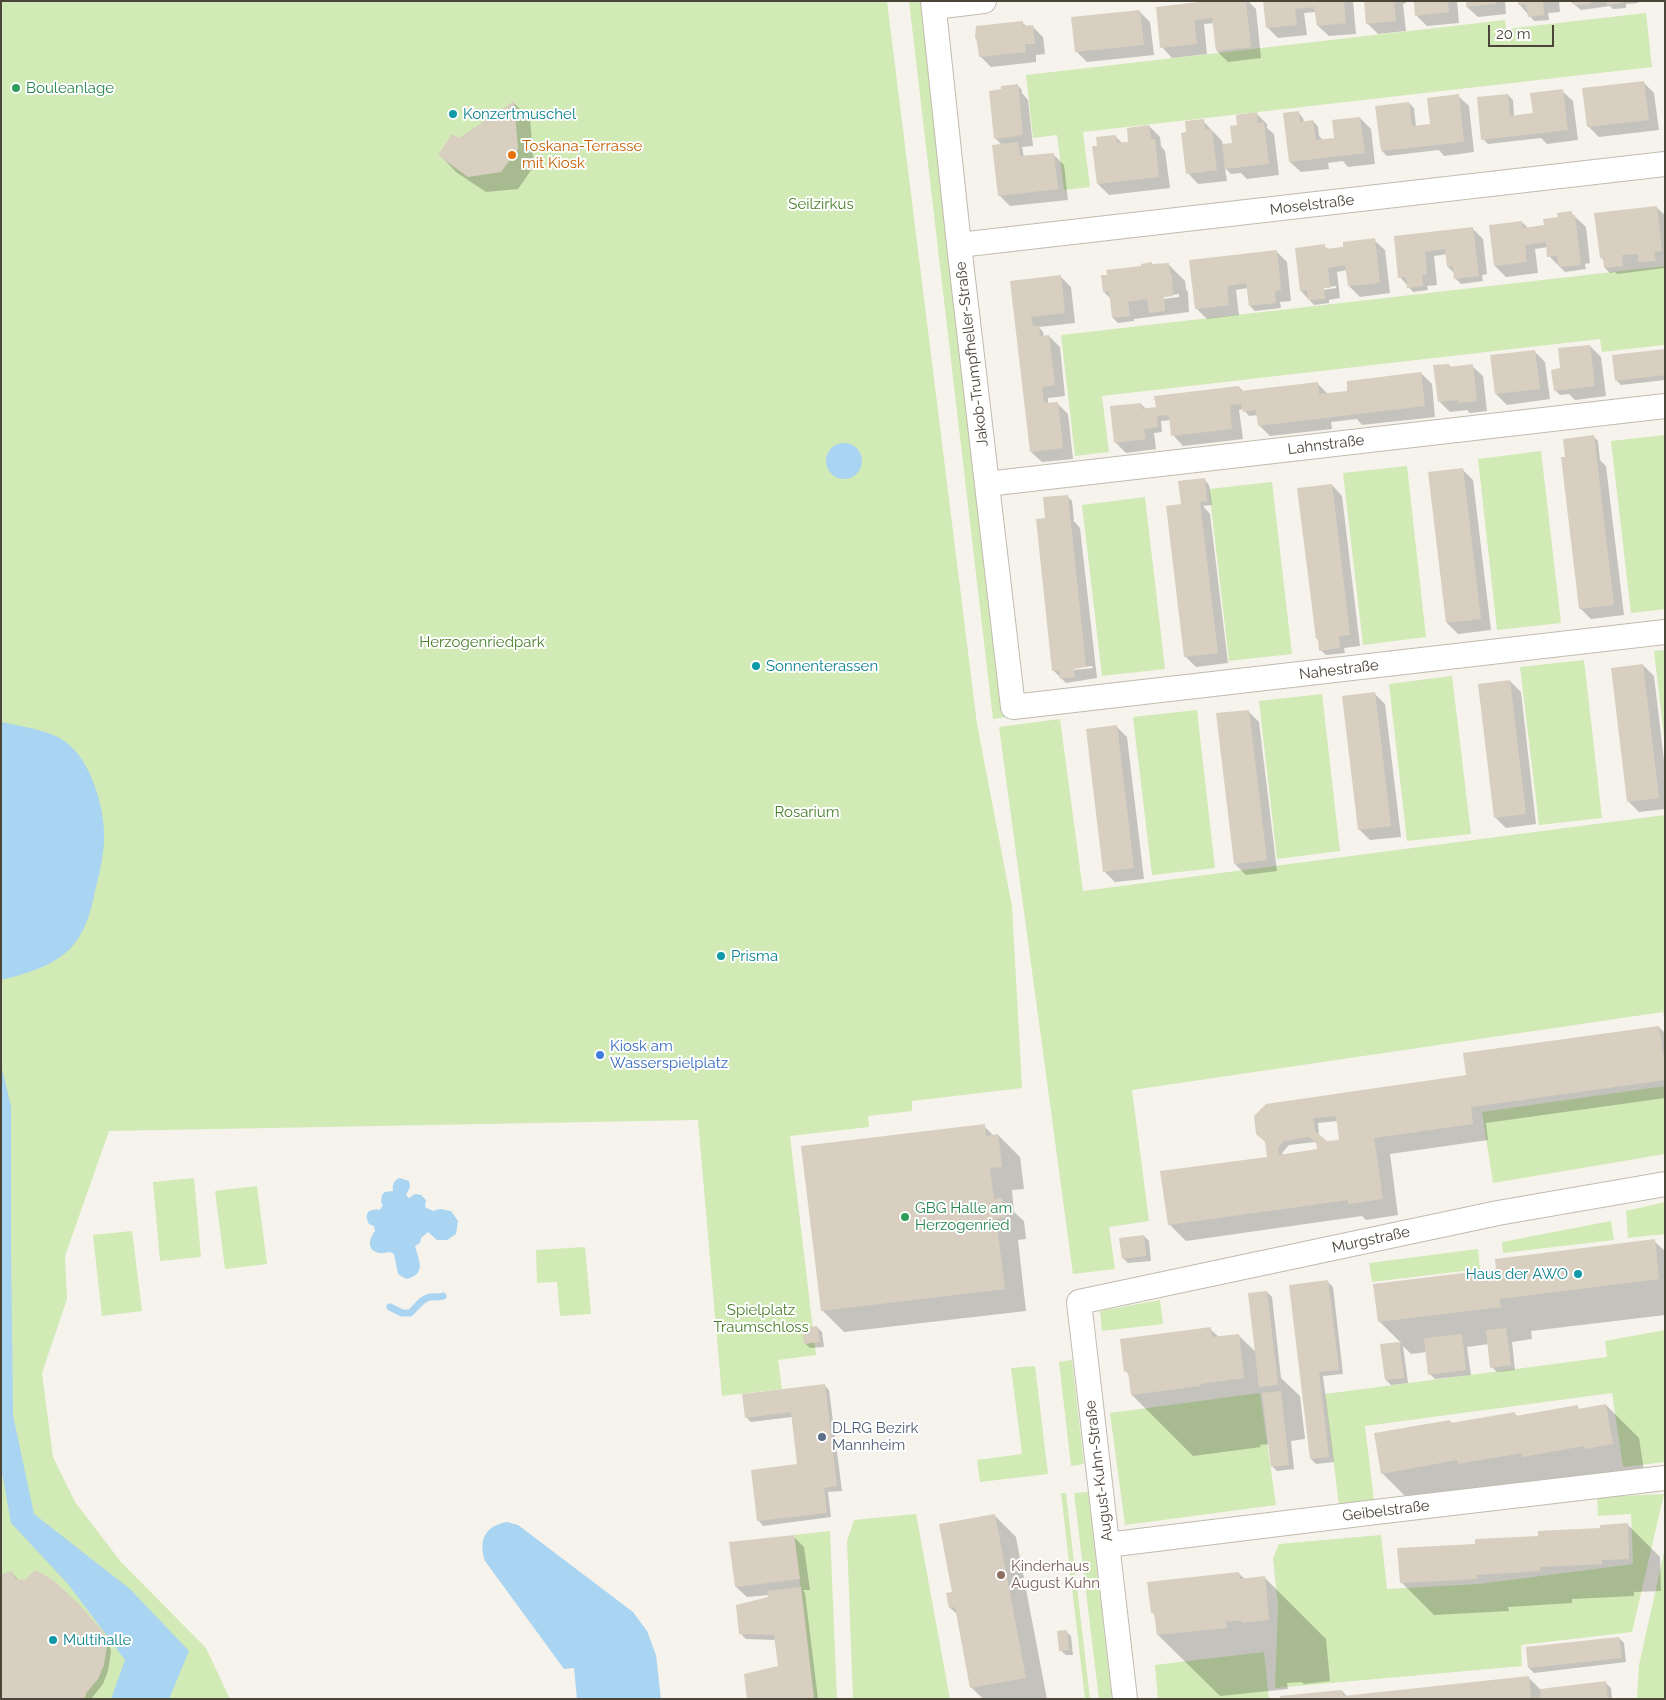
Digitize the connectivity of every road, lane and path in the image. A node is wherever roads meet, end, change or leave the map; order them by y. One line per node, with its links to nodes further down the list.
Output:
1 (984, 1): 2 (street)
2 (933, 4): 4 (street, Jakob-Trumpfheller-Straße)
3 (1665, 164): 4 (street, Moselstraße)
4 (959, 245): 6 (street, Jakob-Trumpfheller-Straße)
5 (1665, 406): 6 (street, Lahnstraße)
6 (987, 484): 8 (street, Jakob-Trumpfheller-Straße)
7 (1665, 632): 8 (street, Nahestraße)
8 (1013, 707)
9 (1665, 1184): 10 (street, Murgstraße)
10 (1079, 1302): 12 (street, August-Kuhn-Straße)
11 (1665, 1478): 12 (street, Geibelstraße)
12 (1107, 1545): 13 (street, August-Kuhn-Straße)
13 (1125, 1699)

